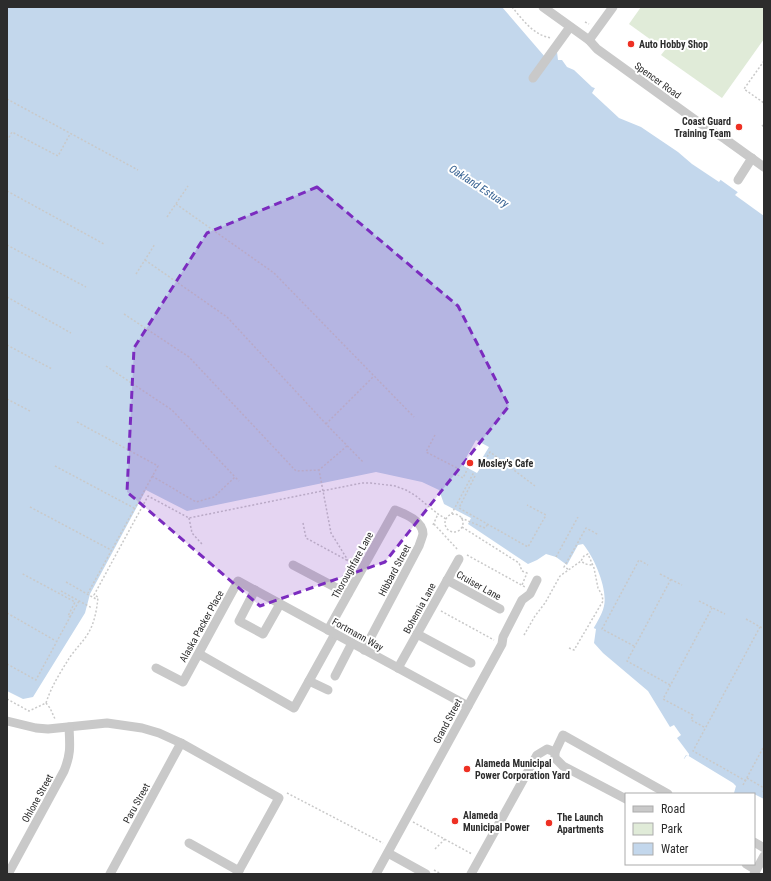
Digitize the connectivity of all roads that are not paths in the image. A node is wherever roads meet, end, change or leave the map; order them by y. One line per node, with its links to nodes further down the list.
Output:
1 (543, 7): 3 (street, Spencer Road)
2 (613, 7): 4 (street)
3 (570, 27): 4 (street, Spencer Road); 5 (street)
4 (589, 40): 6 (street, Spencer Road)
5 (533, 78)
6 (752, 158): 7 (street, Spencer Road); 8 (street)
7 (764, 166)
8 (738, 180)
9 (422, 528): 16 (street, Thoroughfare Lane); 22 (street, Hibbard Street)
10 (460, 554): 12 (street, Bohemia Lane)
11 (293, 564): 16 (street)
12 (447, 580): 18 (street, Cruiser Lane); 20 (street, Bohemia Lane)
13 (537, 580): 30 (street, Grand Street)
14 (238, 581): 15 (street, Fortmann Way); 23 (street, Alaska Packer Place)
15 (255, 590): 17 (street, Fortmann Way); 17 (street)
16 (348, 594): 19 (street, Thoroughfare Lane)
17 (280, 604): 19 (street, Fortmann Way)
18 (500, 609)
19 (332, 632): 21 (street, Fortmann Way); 28 (street, Thoroughfare Lane)
20 (417, 634): 24 (street); 26 (street, Bohemia Lane)
21 (352, 643): 22 (street, Fortmann Way); 27 (street)
22 (364, 650): 26 (street, Fortmann Way)
23 (199, 654): 25 (street, Alaska Packer Place); 28 (street, Thoroughfare Lane)
24 (471, 663)
25 (156, 668)
26 (398, 668): 30 (street, Fortmann Way)
27 (335, 676)
28 (309, 681): 29 (street)
29 (328, 690)
30 (468, 706): 40 (street, Grand Street)
31 (7, 720): 32 (street)
32 (69, 728): 33 (street); 45 (street, Ohlone Street)
33 (181, 743): 43 (street); 46 (street, Paru Street)
34 (555, 752): 35 (street); 36 (street); 49 (street)
35 (666, 793)
36 (625, 799)
37 (189, 843): 43 (street)
38 (755, 843): 39 (street)
39 (764, 848)
40 (388, 853): 47 (street, Grand Street); 48 (street)
41 (764, 856): 44 (street)
42 (747, 865): 44 (street)
43 (238, 872)
44 (755, 872)
45 (8, 874)
46 (110, 874)
47 (376, 874)
48 (426, 874)
49 (470, 874)

